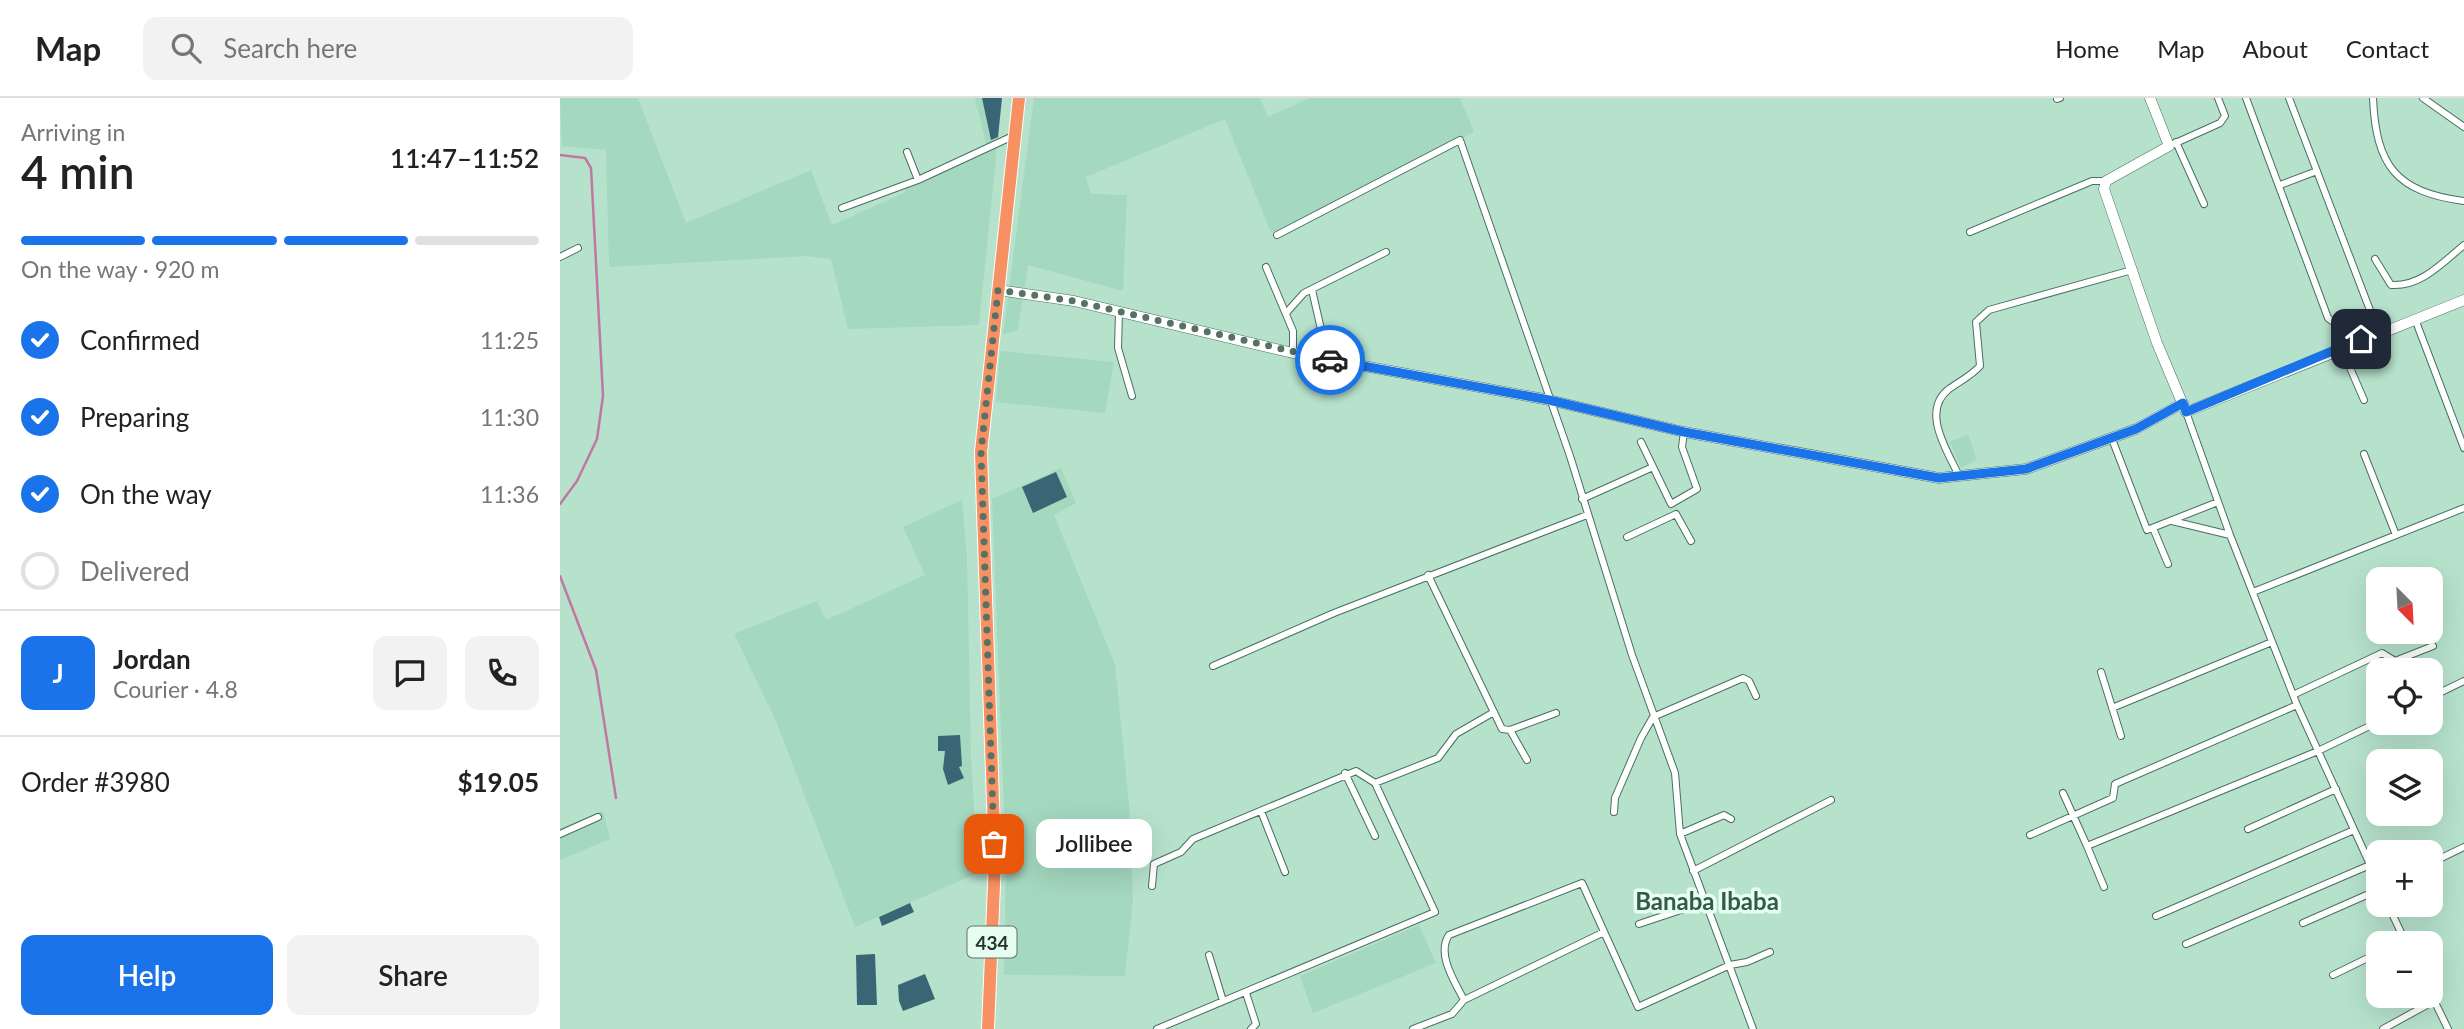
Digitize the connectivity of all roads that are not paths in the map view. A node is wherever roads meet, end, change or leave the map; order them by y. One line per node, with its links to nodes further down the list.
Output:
1 (1019, 98): 9 (highway, 434)
2 (2150, 98): 10 (street)
3 (2218, 98): 10 (street)
4 (2246, 98): 15 (street)
5 (2289, 98): 12 (street)
6 (2373, 98): 16 (street)
7 (2423, 98): 8 (street)
8 (2464, 127)
9 (1015, 135): 13 (street); 28 (highway, 434)
10 (2172, 144): 14 (street); 17 (street)
11 (907, 152): 13 (street)
12 (2317, 171): 15 (street); 34 (street)
13 (918, 180): 18 (street)
14 (2106, 181): 19 (street); 27 (street)
15 (2280, 185): 34 (street)
16 (2464, 201)
17 (2204, 204)
18 (842, 208)
19 (1970, 232)
20 (1277, 235): 39 (street)
21 (2464, 245): 25 (street)
22 (579, 248): 24 (street)
23 (1386, 252): 29 (street)
24 (560, 257)
25 (2375, 259)
26 (1266, 267): 32 (street)
27 (2132, 270): 41 (street); 48 (street)
28 (998, 290): 31 (street); 124 (highway, 434)
29 (1312, 290): 32 (street); 37 (street)
30 (2464, 300): 33 (street)
31 (1119, 312): 36 (street); 38 (street)
32 (1287, 312): 36 (street)
33 (2414, 318): 34 (street); 45 (street)
34 (2381, 327): 35 (street)
35 (2341, 348): 40 (street); 41 (street)
36 (1293, 353): 37 (street)
37 (1315, 358): 39 (street)
38 (1132, 396)
39 (1549, 400): 42 (street); 49 (street)
40 (2364, 401)
41 (2184, 407): 43 (street); 50 (street)
42 (1684, 432): 48 (street); 51 (street)
43 (2112, 439): 48 (street); 56 (street)
44 (1642, 442): 47 (street)
45 (2464, 448)
46 (2364, 454): 58 (street)
47 (1653, 467): 49 (street); 51 (street)
48 (1959, 477)
49 (1582, 499): 54 (street)
50 (2218, 502): 55 (street); 57 (street)
51 (1671, 504): 53 (street)
52 (2464, 508): 58 (street)
53 (1676, 514): 59 (street); 60 (street)
54 (1587, 515): 62 (street); 76 (street)
55 (2172, 520): 56 (street); 57 (street)
56 (2153, 528): 61 (street)
57 (2230, 535): 63 (street)
58 (2396, 535): 63 (street)
59 (1628, 537)
60 (1690, 541)
61 (2168, 564)
62 (1428, 575): 66 (street); 74 (street)
63 (2253, 592): 64 (street)
64 (2272, 642): 70 (street); 73 (street)
65 (2433, 646): 70 (street)
66 (1213, 666)
67 (2101, 672): 73 (street)
68 (2464, 681): 69 (street)
69 (2443, 691)
70 (2293, 695): 72 (street)
71 (1755, 696): 76 (street)
72 (2297, 705): 80 (street); 89 (street)
73 (2112, 708): 79 (street)
74 (1494, 712): 78 (street); 83 (street)
75 (1556, 713): 78 (street)
76 (1653, 717): 88 (street); 95 (street)
77 (2366, 728): 80 (street)
78 (1510, 730): 81 (street)
79 (2121, 736)
80 (2318, 751): 84 (street); 98 (street)
81 (1527, 760)
82 (1345, 773): 83 (street); 87 (street); 97 (street)
83 (1374, 783): 119 (street)
84 (2336, 789): 92 (street); 93 (street)
85 (2063, 793): 89 (street)
86 (1831, 800): 103 (street)
87 (1261, 811): 104 (street); 105 (street)
88 (1614, 812)
89 (2073, 816): 96 (street); 98 (street)
90 (598, 817): 94 (street)
91 (1731, 819): 95 (street)
92 (2248, 829)
93 (2354, 830): 100 (street); 109 (street)
94 (560, 834)
95 (1680, 835): 103 (street)
96 (2030, 835)
97 (1374, 836)
98 (2087, 846): 106 (street)
99 (2464, 847): 101 (street)
100 (2366, 856)
101 (2443, 857)
102 (2366, 867): 113 (street)
103 (1693, 871): 108 (street)
104 (1285, 872)
105 (1153, 886)
106 (2104, 887)
107 (2366, 895): 110 (street)
108 (1705, 902): 111 (street); 117 (street)
109 (2156, 916)
110 (2303, 923)
111 (1639, 924)
112 (1602, 933): 117 (street); 120 (street); 120 (street)
113 (2186, 944)
114 (1770, 951): 117 (street)
115 (1209, 955): 121 (street)
116 (2366, 959): 118 (street)
117 (1730, 965): 128 (street)
118 (2333, 975)
119 (1246, 993): 121 (street); 126 (street)
120 (1464, 1000): 127 (street)
121 (1223, 1001): 125 (street)
122 (2416, 1008): 129 (street)
123 (2437, 1008): 130 (street)
124 (988, 1029)
125 (1157, 1029)
126 (1251, 1029)
127 (1413, 1029)
128 (1753, 1029)
129 (2383, 1029)
130 (2448, 1029)

